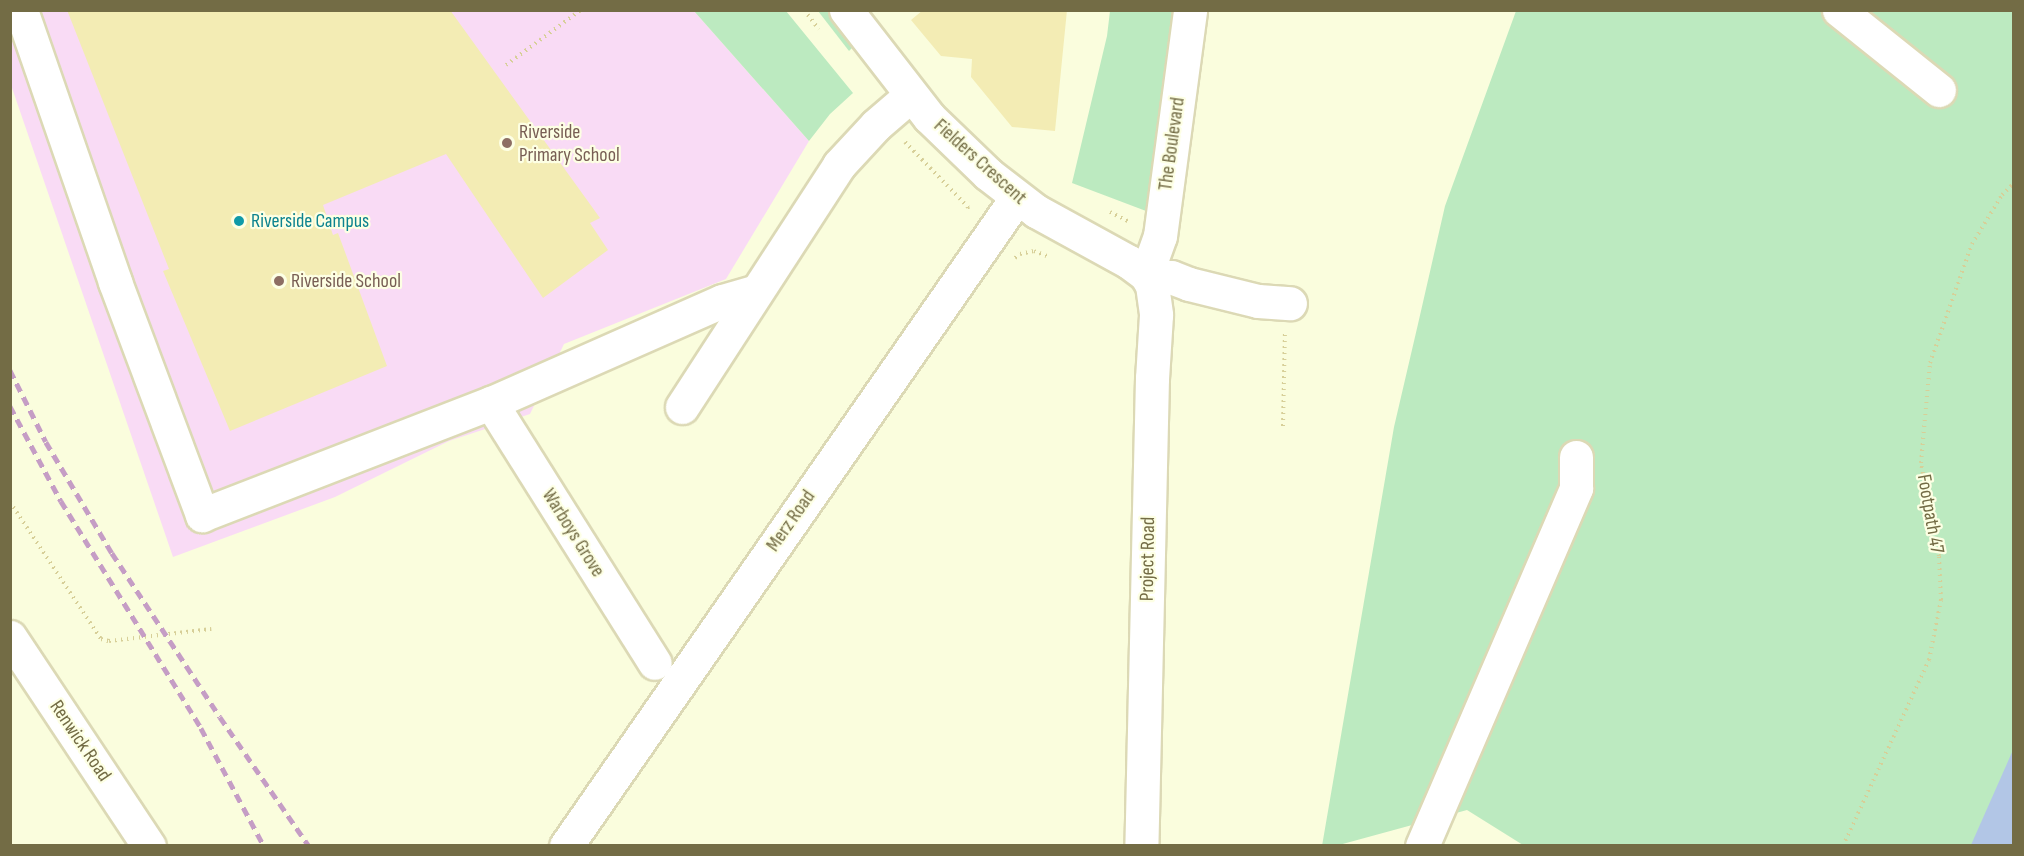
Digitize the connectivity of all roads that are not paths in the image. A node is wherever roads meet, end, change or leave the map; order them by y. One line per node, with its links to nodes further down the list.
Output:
1 (21, 10): 11 (street)
2 (846, 10): 6 (street, Fielders Crescent)
3 (1190, 10): 8 (street, The Boulevard)
4 (1839, 10): 5 (street)
5 (1939, 90)
6 (911, 94): 7 (street, Fielders Crescent); 9 (street)
7 (1017, 197): 8 (street, Fielders Crescent); 17 (street, Merz Road)
8 (1146, 275): 10 (street); 18 (street, Project Road)
9 (757, 291): 11 (street); 12 (street)
10 (1286, 303)
11 (491, 403): 15 (street, Warboys Grove)
12 (682, 407)
13 (1576, 457): 19 (street)
14 (10, 637): 16 (street, Renwick Road)
15 (655, 663)
16 (149, 846)
17 (566, 846)
18 (1141, 846)
19 (1422, 846)

